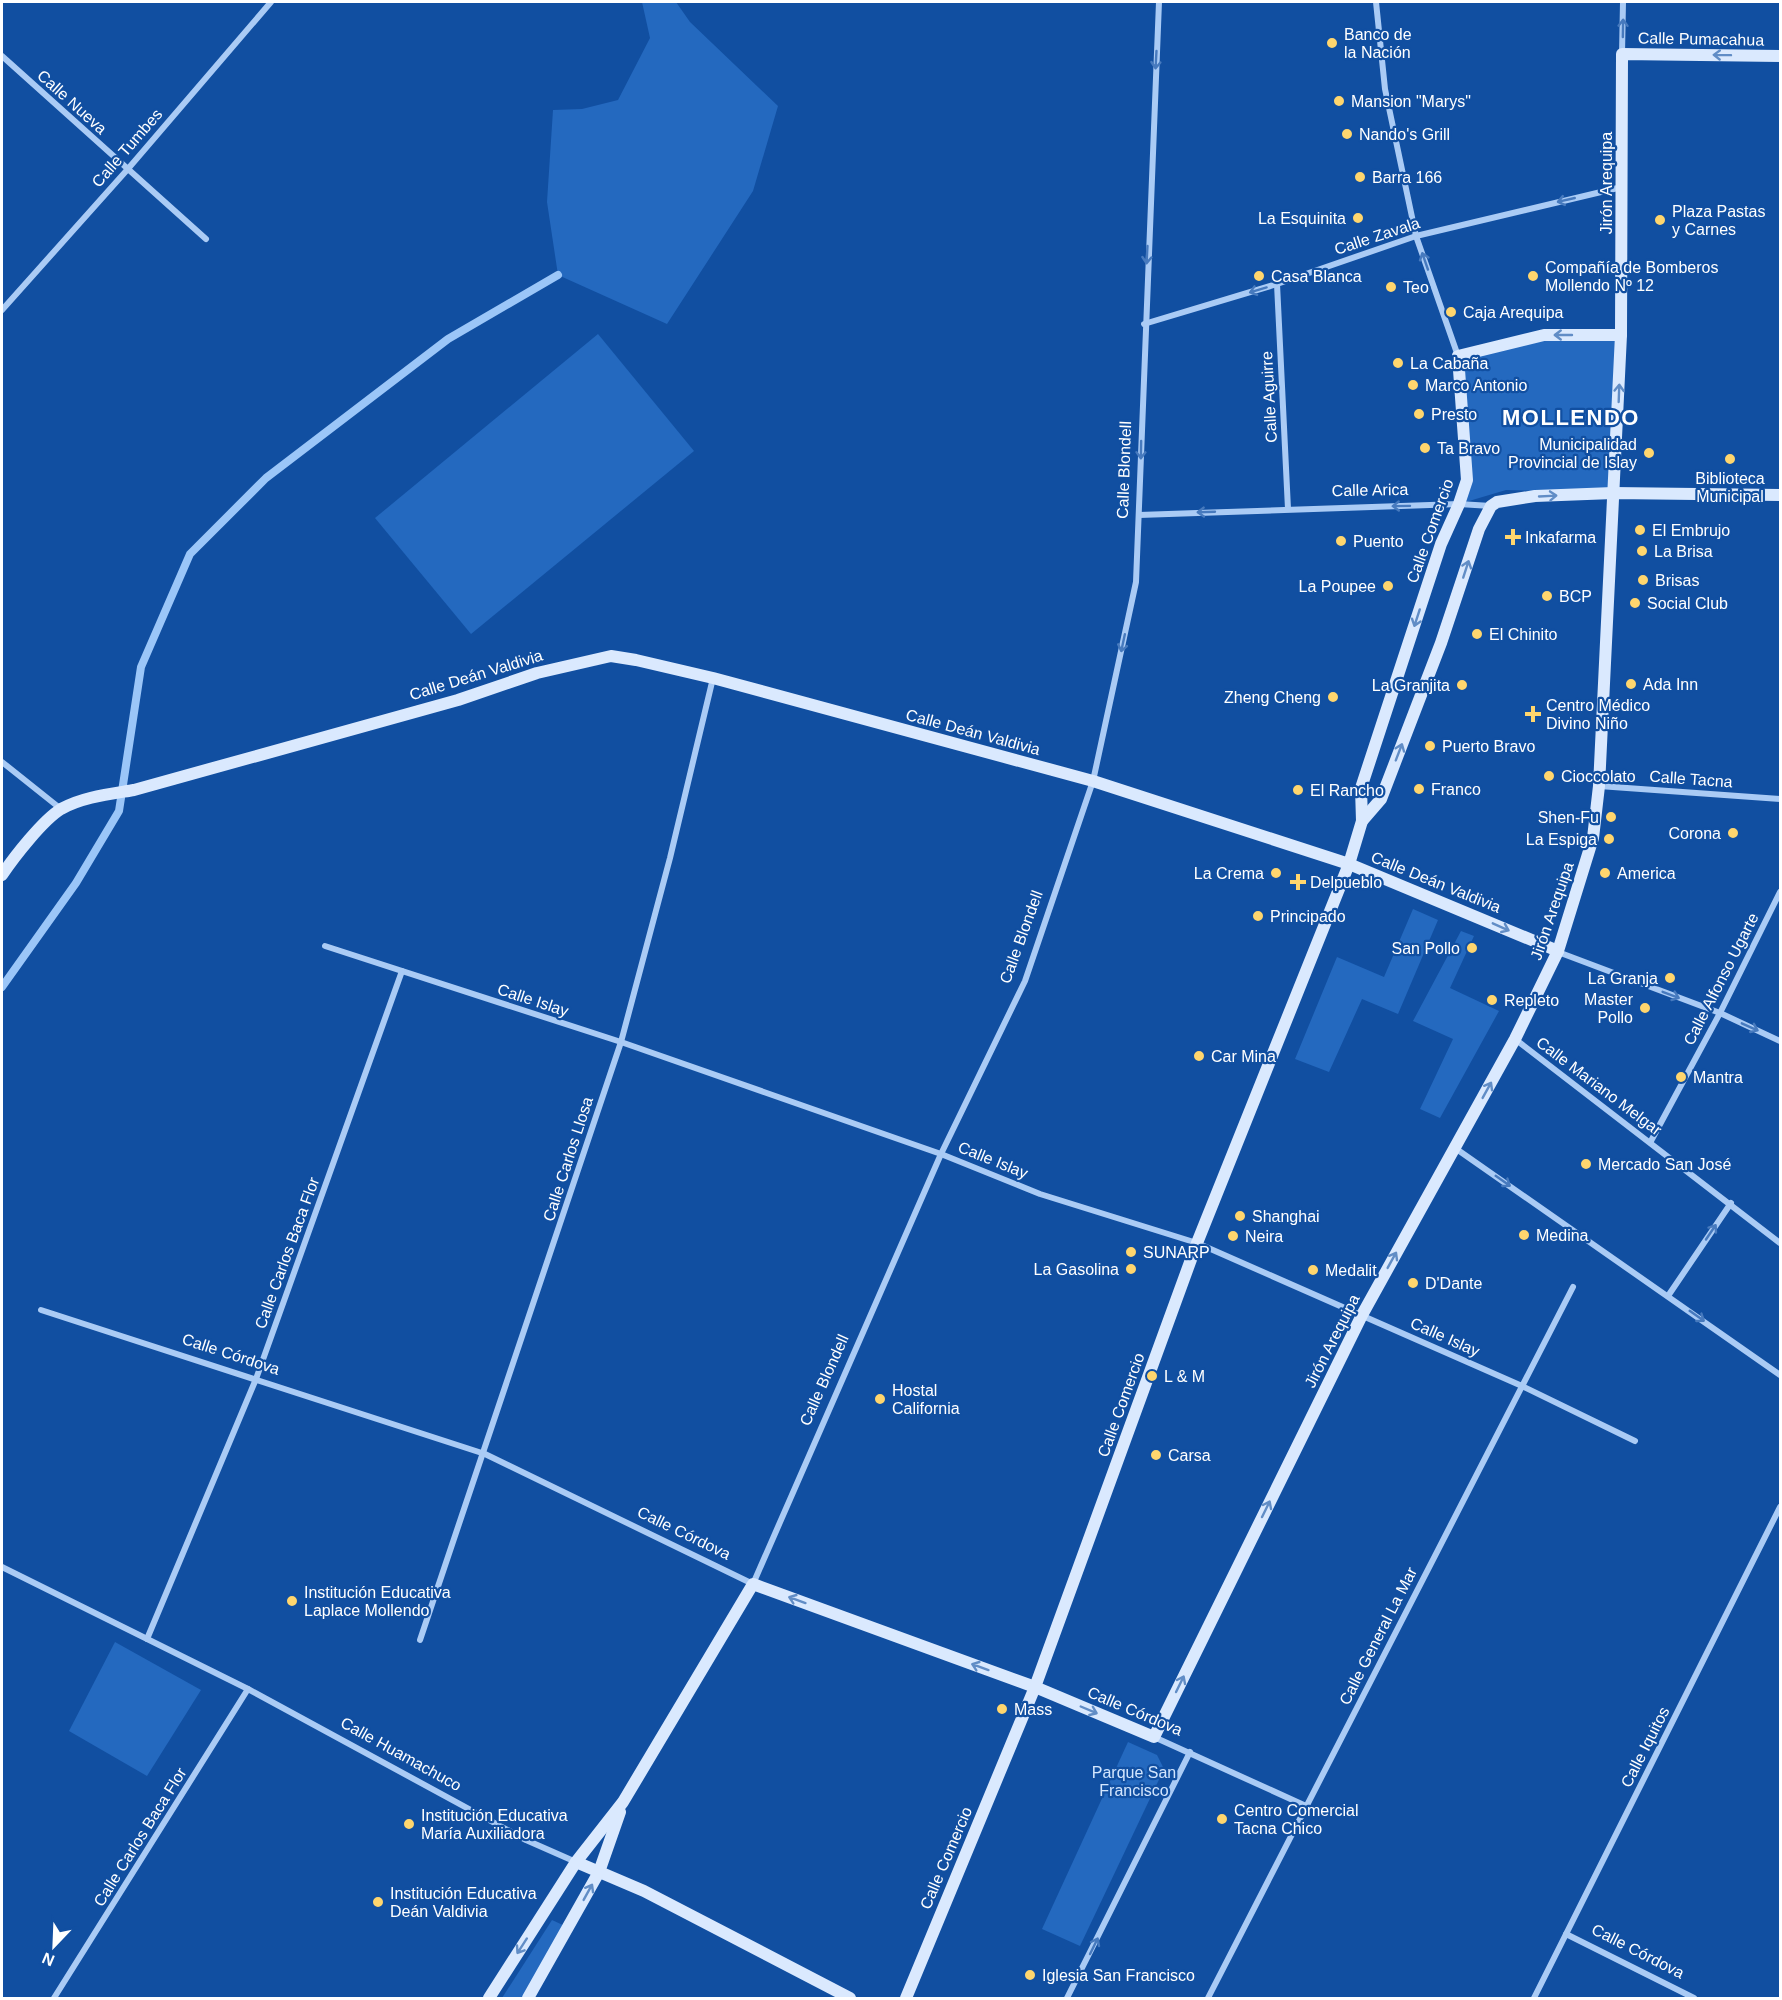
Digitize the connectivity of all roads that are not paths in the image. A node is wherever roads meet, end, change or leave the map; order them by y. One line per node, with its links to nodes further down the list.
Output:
1 (271, 2): 8 (street, Calle Tumbes)
2 (1159, 2): 14 (street, Calle Blondell, one-way to 14)
3 (1376, 2): 10 (street, Calle Comercio)
4 (1623, 2): 5 (street, Jirón Arequipa, one-way to 4)
5 (1622, 54): 7 (street, Calle Pumacahua, one-way to 5); 9 (street, Jirón Arequipa)
6 (2, 56): 8 (street, Calle Nueva)
7 (1780, 56)
8 (127, 170): 11 (street, Calle Nueva); 13 (street, Calle Tumbes)
9 (1623, 187): 10 (street, Calle Zavala, one-way to 10); 15 (street, Jirón Arequipa)
10 (1416, 236): 12 (street, Calle Zavala); 16 (street, Calle Comercio, one-way to 10)
11 (206, 239)
12 (1277, 284): 14 (street, Calle Zavala, one-way to 14); 21 (street, Calle Aguirre)
13 (2, 310)
14 (1144, 324): 22 (street, Calle Blondell, one-way to 22)
15 (1621, 335): 16 (street, one-way to 16); 17 (street, Jirón Arequipa, one-way to 15)
16 (1458, 356): 19 (street, Calle Comercio)
17 (1613, 493): 18 (street, Calle Arica); 20 (street, Calle Arica, one-way to 17); 26 (street, Jirón Arequipa)
18 (1780, 495)
19 (1460, 504): 20 (street, Calle Arica); 21 (street, Calle Arica, one-way to 21); 29 (street, Calle Comercio, one-way to 29)
20 (1491, 506): 29 (street, Calle Comercio, one-way to 20)
21 (1288, 509): 22 (street, Calle Arica, one-way to 22)
22 (1139, 514): 25 (street, Calle Blondell, one-way to 25)
23 (713, 678): 25 (street, Calle Deán Valdivia); 28 (street, Calle Deán Valdivia); 39 (street, Calle Carlos Llosa)
24 (2, 762): 28 (street)
25 (1093, 781): 30 (street, Calle Deán Valdivia); 42 (street, Calle Blondell)
26 (1599, 786): 27 (street, Calle Tacna); 34 (street, Jirón Arequipa)
27 (1780, 799)
28 (61, 809): 31 (street)
29 (1362, 821): 30 (street, Calle Comercio)
30 (1349, 864): 34 (street, Calle Deán Valdivia, one-way to 34); 44 (street, Calle Comercio)
31 (2, 875)
32 (1780, 892): 36 (street, Calle Alfonso Ugarte)
33 (325, 946): 35 (street, Calle Islay)
34 (1558, 951): 36 (street, Calle Deán Valdivia, one-way to 36); 37 (street, Jirón Arequipa)
35 (402, 971): 39 (street, Calle Islay); 51 (street, Calle Carlos Baca Flor)
36 (1720, 1013): 38 (street, Calle Deán Valdivia, one-way to 38); 40 (street, Calle Alfonso Ugarte)
37 (1515, 1040): 40 (street, Calle Mariano Melgar); 41 (street, Jirón Arequipa, one-way to 37)
38 (1780, 1041)
39 (621, 1042): 42 (street, Calle Islay); 54 (street, Calle Carlos Llosa)
40 (1651, 1141): 43 (street, Calle Mariano Melgar)
41 (1454, 1147): 47 (street, one-way to 47); 49 (street, Jirón Arequipa, one-way to 41)
42 (941, 1154): 44 (street, Calle Islay); 57 (street, Calle Blondell)
43 (1731, 1203): 45 (street, Calle Mariano Melgar); 47 (street, one-way to 43)
44 (1197, 1243): 49 (street, Calle Islay); 60 (street, Calle Comercio)
45 (1780, 1243)
46 (1573, 1287): 52 (street, Calle General La Mar)
47 (1668, 1296): 50 (street, one-way to 50)
48 (41, 1310): 51 (street, Calle Córdova)
49 (1362, 1315): 52 (street, Calle Islay); 62 (street, Jirón Arequipa, one-way to 49)
50 (1780, 1375)
51 (256, 1379): 54 (street, Calle Córdova); 58 (street, Calle Carlos Baca Flor)
52 (1522, 1386): 53 (street, Calle Islay); 65 (street, Calle General La Mar)
53 (1635, 1440)
54 (485, 1454): 57 (street, Calle Córdova); 59 (street, Calle Carlos Llosa)
55 (1780, 1508): 68 (street, Calle Iquitos)
56 (2, 1567): 58 (street, Calle Huamachuco)
57 (753, 1584): 60 (street, Calle Córdova, one-way to 57); 64 (street, Calle Blondell)
58 (147, 1640): 61 (street, Calle Huamachuco)
59 (420, 1640)
60 (1035, 1687): 62 (street, Calle Córdova, one-way to 62); 73 (street, Calle Comercio)
61 (248, 1689): 66 (street, Calle Huamachuco); 69 (street, Calle Carlos Baca Flor)
62 (1154, 1737): 63 (street, Calle Córdova)
63 (1190, 1752): 65 (street, Calle Córdova); 74 (street, one-way to 63)
64 (623, 1802): 66 (street, Calle Blondell); 67 (street, Calle Blondell)
65 (1306, 1806): 75 (street, Calle General La Mar)
66 (576, 1862): 67 (street, Calle Huamachuco); 70 (street, Calle Blondell, one-way to 70)
67 (599, 1872): 71 (street, Calle Blondell, one-way to 67); 72 (street, Calle Huamachuco)
68 (1566, 1934): 76 (street, Calle Iquitos); 77 (street, Calle Córdova)
69 (54, 1998)
70 (489, 1998)
71 (528, 1998)
72 (850, 1998)
73 (906, 1998)
74 (1067, 1998)
75 (1208, 1998)
76 (1534, 1998)
77 (1694, 1998)

